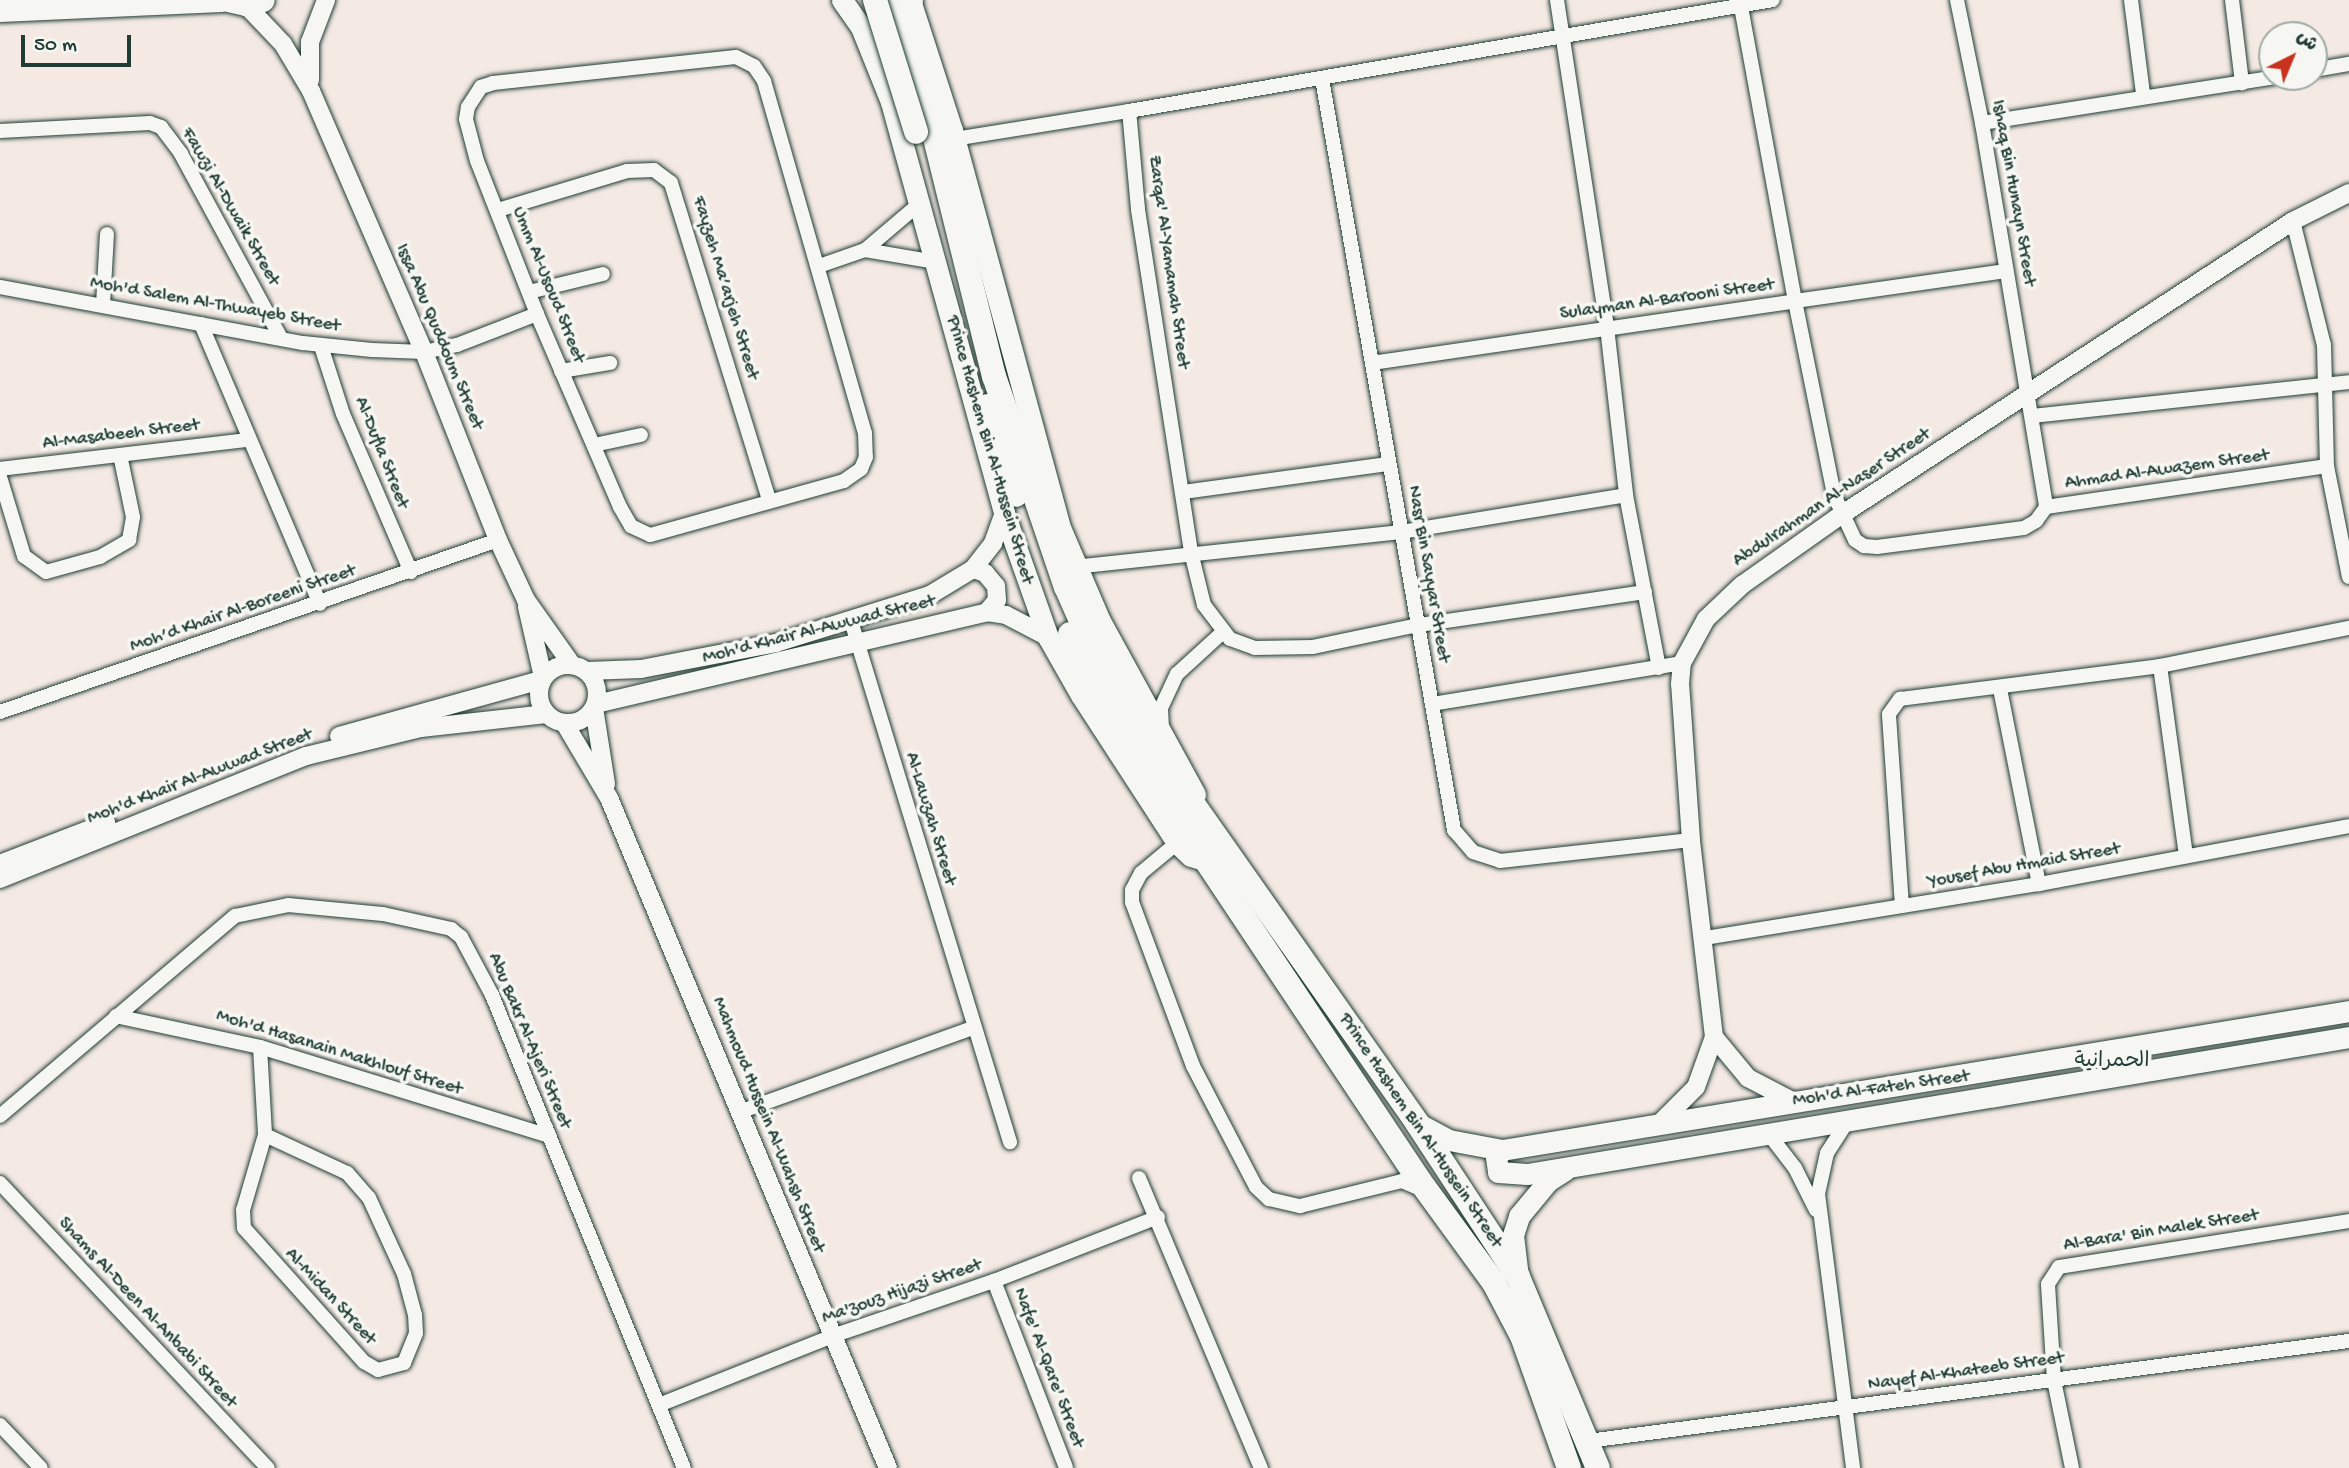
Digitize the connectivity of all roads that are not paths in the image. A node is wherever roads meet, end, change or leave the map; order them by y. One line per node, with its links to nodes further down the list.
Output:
1 (220, 0): 14 (main road)
2 (326, 0): 22 (street, Issa Abu Quddoum Street)
3 (842, 0): 15 (main road, Prince Hashem Bin Al-Hussein Street)
4 (875, 0): 15 (main road); 26 (highway, Prince Hashem Bin Al-Hussein Street, bridge)
5 (903, 0): 26 (highway, Prince Hashem Bin Al-Hussein Street); 28 (main road, Prince Hashem Bin Al-Hussein Street)
6 (1557, 0): 16 (street)
7 (1773, 0): 13 (street)
8 (1957, 0): 25 (street, Ishaq Bin Hunayn Street)
9 (2131, 0): 23 (street)
10 (2232, 0): 21 (street)
11 (245, 1): 22 (street, Issa Abu Quddoum Street)
12 (1711, 4): 13 (street); 16 (street)
13 (1741, 6): 41 (street, Sulayman Al-Barooni Street)
14 (0, 10)
15 (861, 27): 30 (main road, Prince Hashem Bin Al-Hussein Street)
16 (1561, 34): 19 (street); 45 (street)
17 (2349, 64): 18 (street)
18 (2328, 68)
19 (1322, 79): 24 (street); 50 (street, Nasr Bin Sayyar Street)
20 (2258, 80): 21 (street)
21 (2242, 83): 23 (street)
22 (311, 91): 48 (street, Issa Abu Quddoum Street)
23 (2143, 94): 25 (street)
24 (1129, 111): 28 (street); 64 (street, Zarqa' Al-Yamamah Street)
25 (1982, 123): 37 (street, Ishaq Bin Hunayn Street)
26 (924, 129): 100 (highway, Prince Hashem Bin Al-Hussein Street); 105 (highway, Prince Hashem Bin Al-Hussein Street)
27 (0, 131): 46 (street, Fawzi Al-Dwaik Street)
28 (954, 139): 73 (main road, Prince Hashem Bin Al-Hussein Street)
29 (2349, 193): 32 (street, Abdulrahman Al-Naser Street)
30 (919, 204): 34 (street); 35 (main road, Prince Hashem Bin Al-Hussein Street)
31 (498, 210): 36 (street, Umm Al-Usoud Street); 40 (street, Umm Al-Usoud Street); 66 (street, Fayzeh Ma’arjeh Street)
32 (2293, 221): 53 (street); 54 (street, Abdulrahman Al-Naser Street)
33 (107, 234): 42 (street)
34 (865, 250): 35 (street); 36 (street)
35 (935, 262): 68 (main road, Prince Hashem Bin Al-Hussein Street)
36 (819, 266): 66 (street, Umm Al-Usoud Street)
37 (2006, 271): 41 (street); 54 (street, Ishaq Bin Hunayn Street)
38 (603, 274): 40 (street)
39 (0, 287): 42 (street, Moh'd Salem Al-Thwayeb Street)
40 (529, 292): 43 (street, Umm Al-Usoud Street)
41 (1795, 301): 45 (street, Sulayman Al-Barooni Street); 69 (street)
42 (103, 305): 44 (street, Moh'd Salem Al-Thwayeb Street)
43 (537, 314): 48 (street, Moh'd Salem Al-Thwayeb Street); 51 (street, Umm Al-Usoud Street)
44 (201, 324): 46 (street, Moh'd Salem Al-Thwayeb Street); 57 (street)
45 (1607, 327): 50 (street, Sulayman Al-Barooni Street); 65 (street)
46 (281, 338): 47 (street, Moh'd Salem Al-Thwayeb Street)
47 (321, 345): 48 (street, Moh'd Salem Al-Thwayeb Street); 75 (street, Al-Dufla Street)
48 (424, 352): 71 (street, Issa Abu Quddoum Street)
49 (610, 363): 51 (street)
50 (1372, 363): 60 (street, Nasr Bin Sayyar Street)
51 (561, 371): 58 (street, Umm Al-Usoud Street)
52 (2349, 382): 53 (street)
53 (2328, 385): 55 (street); 61 (street)
54 (2028, 393): 55 (street, Ahmad Al-Awazem Street); 69 (street, Abdulrahman Al-Naser Street)
55 (2032, 416): 67 (street, Ahmad Al-Awazem Street)
56 (641, 435): 58 (street)
57 (247, 440): 59 (street, Al-Masabeeh Street); 79 (street)
58 (594, 445): 66 (street, Umm Al-Usoud Street)
59 (120, 455): 62 (street, Al-Masabeeh Street); 63 (street)
60 (1388, 464): 64 (street); 70 (street, Nasr Bin Sayyar Street)
61 (2327, 466): 67 (street, Ahmad Al-Awazem Street); 76 (street)
62 (0, 469)
63 (0, 477)
64 (1183, 492): 72 (street, Zarqa' Al-Yamamah Street)
65 (1626, 495): 70 (street); 77 (street)
66 (769, 500)
67 (2046, 507): 69 (street)
68 (1004, 513): 74 (street, Moh'd Khair Al-Awwad Street); 85 (main road, Prince Hashem Bin Al-Hussein Street)
69 (1841, 514): 87 (street, Abdulrahman Al-Naser Street)
70 (1401, 532): 72 (street); 82 (street, Nasr Bin Sayyar Street)
71 (498, 540): 75 (street, Moh’d Khair Al-Boreeni Street); 78 (street, Issa Abu Quddoum Street)
72 (1191, 552): 73 (street); 84 (street, Zarqa' Al-Yamamah Street)
73 (1074, 567): 98 (main road, Prince Hashem Bin Al-Hussein Street)
74 (973, 569): 80 (street); 81 (street, Moh'd Khair Al-Awwad Street)
75 (411, 572): 79 (street, Moh’d Khair Al-Boreeni Street)
76 (2349, 577)
77 (1645, 592): 82 (street); 90 (street)
78 (526, 600): 89 (street, Issa Abu Quddoum Street); 91 (street, Issa Abu Quddoum Street)
79 (320, 604): 95 (street, Moh’d Khair Al-Boreeni Street)
80 (987, 612): 85 (street, Moh'd Khair Al-Awwad Street); 86 (street, Moh'd Khair Al-Awwad Street)
81 (851, 621): 86 (street, Al-Lawzah Street); 89 (street, Moh'd Khair Al-Awwad Street)
82 (1419, 625): 84 (street); 93 (street, Nasr Bin Sayyar Street)
83 (2349, 628): 88 (street)
84 (1223, 632): 98 (street)
85 (1048, 637): 103 (main road, Prince Hashem Bin Al-Hussein Street)
86 (856, 641): 94 (street, Moh'd Khair Al-Awwad Street); 112 (street, Al-Lawzah Street)
87 (1682, 663): 90 (street); 102 (street, Abdulrahman Al-Naser Street)
88 (2160, 666): 92 (street); 104 (street)
89 (579, 668): 91 (street); 94 (street)
90 (1659, 668): 93 (street)
91 (542, 678): 96 (street); 106 (street, Moh'd Khair Al-Awwad Street)
92 (2000, 690): 107 (street); 108 (street)
93 (1432, 704): 102 (street, Nasr Bin Sayyar Street)
94 (595, 706): 97 (street); 99 (street, Mahmoud Hussein Al-Wahsh Street)
95 (0, 712)
96 (546, 714): 97 (street); 106 (street, Moh'd Khair Al-Awwad Street)
97 (565, 724): 99 (street, Mahmoud Hussein Al-Wahsh Street)
98 (1161, 728): 100 (main road, Prince Hashem Bin Al-Hussein Street)
99 (609, 798): 117 (street, Mahmoud Hussein Al-Wahsh Street)
100 (1203, 816): 120 (highway, Prince Hashem Bin Al-Hussein Street)
101 (2349, 826): 104 (street, Yousef Abu Hmaid Street)
102 (1691, 840): 109 (street, Abdulrahman Al-Naser Street)
103 (1177, 843): 105 (main road, Prince Hashem Bin Al-Hussein Street); 131 (street)
104 (2186, 856): 107 (street, Yousef Abu Hmaid Street)
105 (1207, 861): 127 (highway, Prince Hashem Bin Al-Hussein Street)
106 (2, 869)
107 (2039, 884): 108 (street, Yousef Abu Hmaid Street)
108 (1902, 906): 109 (street, Yousef Abu Hmaid Street)
109 (1705, 938): 113 (street, Abdulrahman Al-Naser Street)
110 (2349, 1012): 116 (main road, Moh'd Al-Fateh Street)
111 (116, 1016): 115 (street, Moh'd Hasanain Makhlouf Street); 118 (street, Abu Bakr Al-Ajeri Street); 124 (street, Abu Bakr Al-Ajeri Street)
112 (973, 1028): 117 (street); 125 (street, Al-Lawzah Street)
113 (1714, 1037): 116 (street); 121 (street, Abdulrahman Al-Naser Street)
114 (2349, 1037): 119 (main road, Moh'd Al-Fateh Street)
115 (260, 1047): 123 (street, Al-Midan Street); 124 (street, Moh'd Hasanain Makhlouf Street)
116 (1794, 1102): 121 (main road, Moh'd Al-Fateh Street)
117 (742, 1111): 138 (street, Mahmoud Hussein Al-Wahsh Street)
118 (0, 1116)
119 (1849, 1118): 122 (main road, Moh'd Al-Fateh Street); 133 (street)
120 (1417, 1122): 126 (main road, Moh'd Al-Fateh Street); 136 (highway, Prince Hashem Bin Al-Hussein Street)
121 (1661, 1122): 126 (main road, Moh'd Al-Fateh Street)
122 (1768, 1133): 128 (main road, Moh'd Al-Fateh Street); 133 (street)
123 (265, 1135): 123 (street, Al-Midan Street)
124 (550, 1136): 141 (street, Abu Bakr Al-Ajeri Street)
125 (1010, 1142)
126 (1502, 1150): 128 (main road)
127 (1405, 1157): 131 (street); 132 (highway, Prince Hashem Bin Al-Hussein Street)
128 (1566, 1169): 136 (main road, Moh'd Al-Fateh Street)
129 (1139, 1178): 134 (street)
130 (0, 1183): 146 (street, Shams Al-Deen Al-Anbabi Street)
131 (1391, 1183): 132 (street)
132 (1434, 1199): 151 (highway, Prince Hashem Bin Al-Hussein Street)
133 (1818, 1214): 142 (street)
134 (1158, 1217): 137 (street, Ma'zouz Hijazi Street); 150 (street)
135 (2349, 1221): 140 (street, Al-Bara' Bin Malek Street)
136 (1518, 1277): 144 (highway, Prince Hashem Bin Al-Hussein Street)
137 (994, 1281): 138 (street, Ma'zouz Hijazi Street); 149 (street, Nafe' Al-Qare' Street)
138 (832, 1336): 141 (street, Ma'zouz Hijazi Street); 148 (street, Mahmoud Hussein Al-Wahsh Street)
139 (2349, 1341): 140 (street, Nayef Al-Khateeb Street)
140 (2054, 1380): 142 (street, Nayef Al-Khateeb Street); 154 (street, Al-Bara' Bin Malek Street)
141 (659, 1405): 147 (street, Abu Bakr Al-Ajeri Street)
142 (1842, 1408): 144 (street, Nayef Al-Khateeb Street); 153 (street)
143 (0, 1425): 145 (street)
144 (1588, 1441): 152 (highway, Prince Hashem Bin Al-Hussein Street)
145 (41, 1468)
146 (268, 1468)
147 (684, 1468)
148 (888, 1468)
149 (1066, 1468)
150 (1261, 1468)
151 (1569, 1468)
152 (1598, 1468)
153 (1853, 1468)
154 (2072, 1468)

